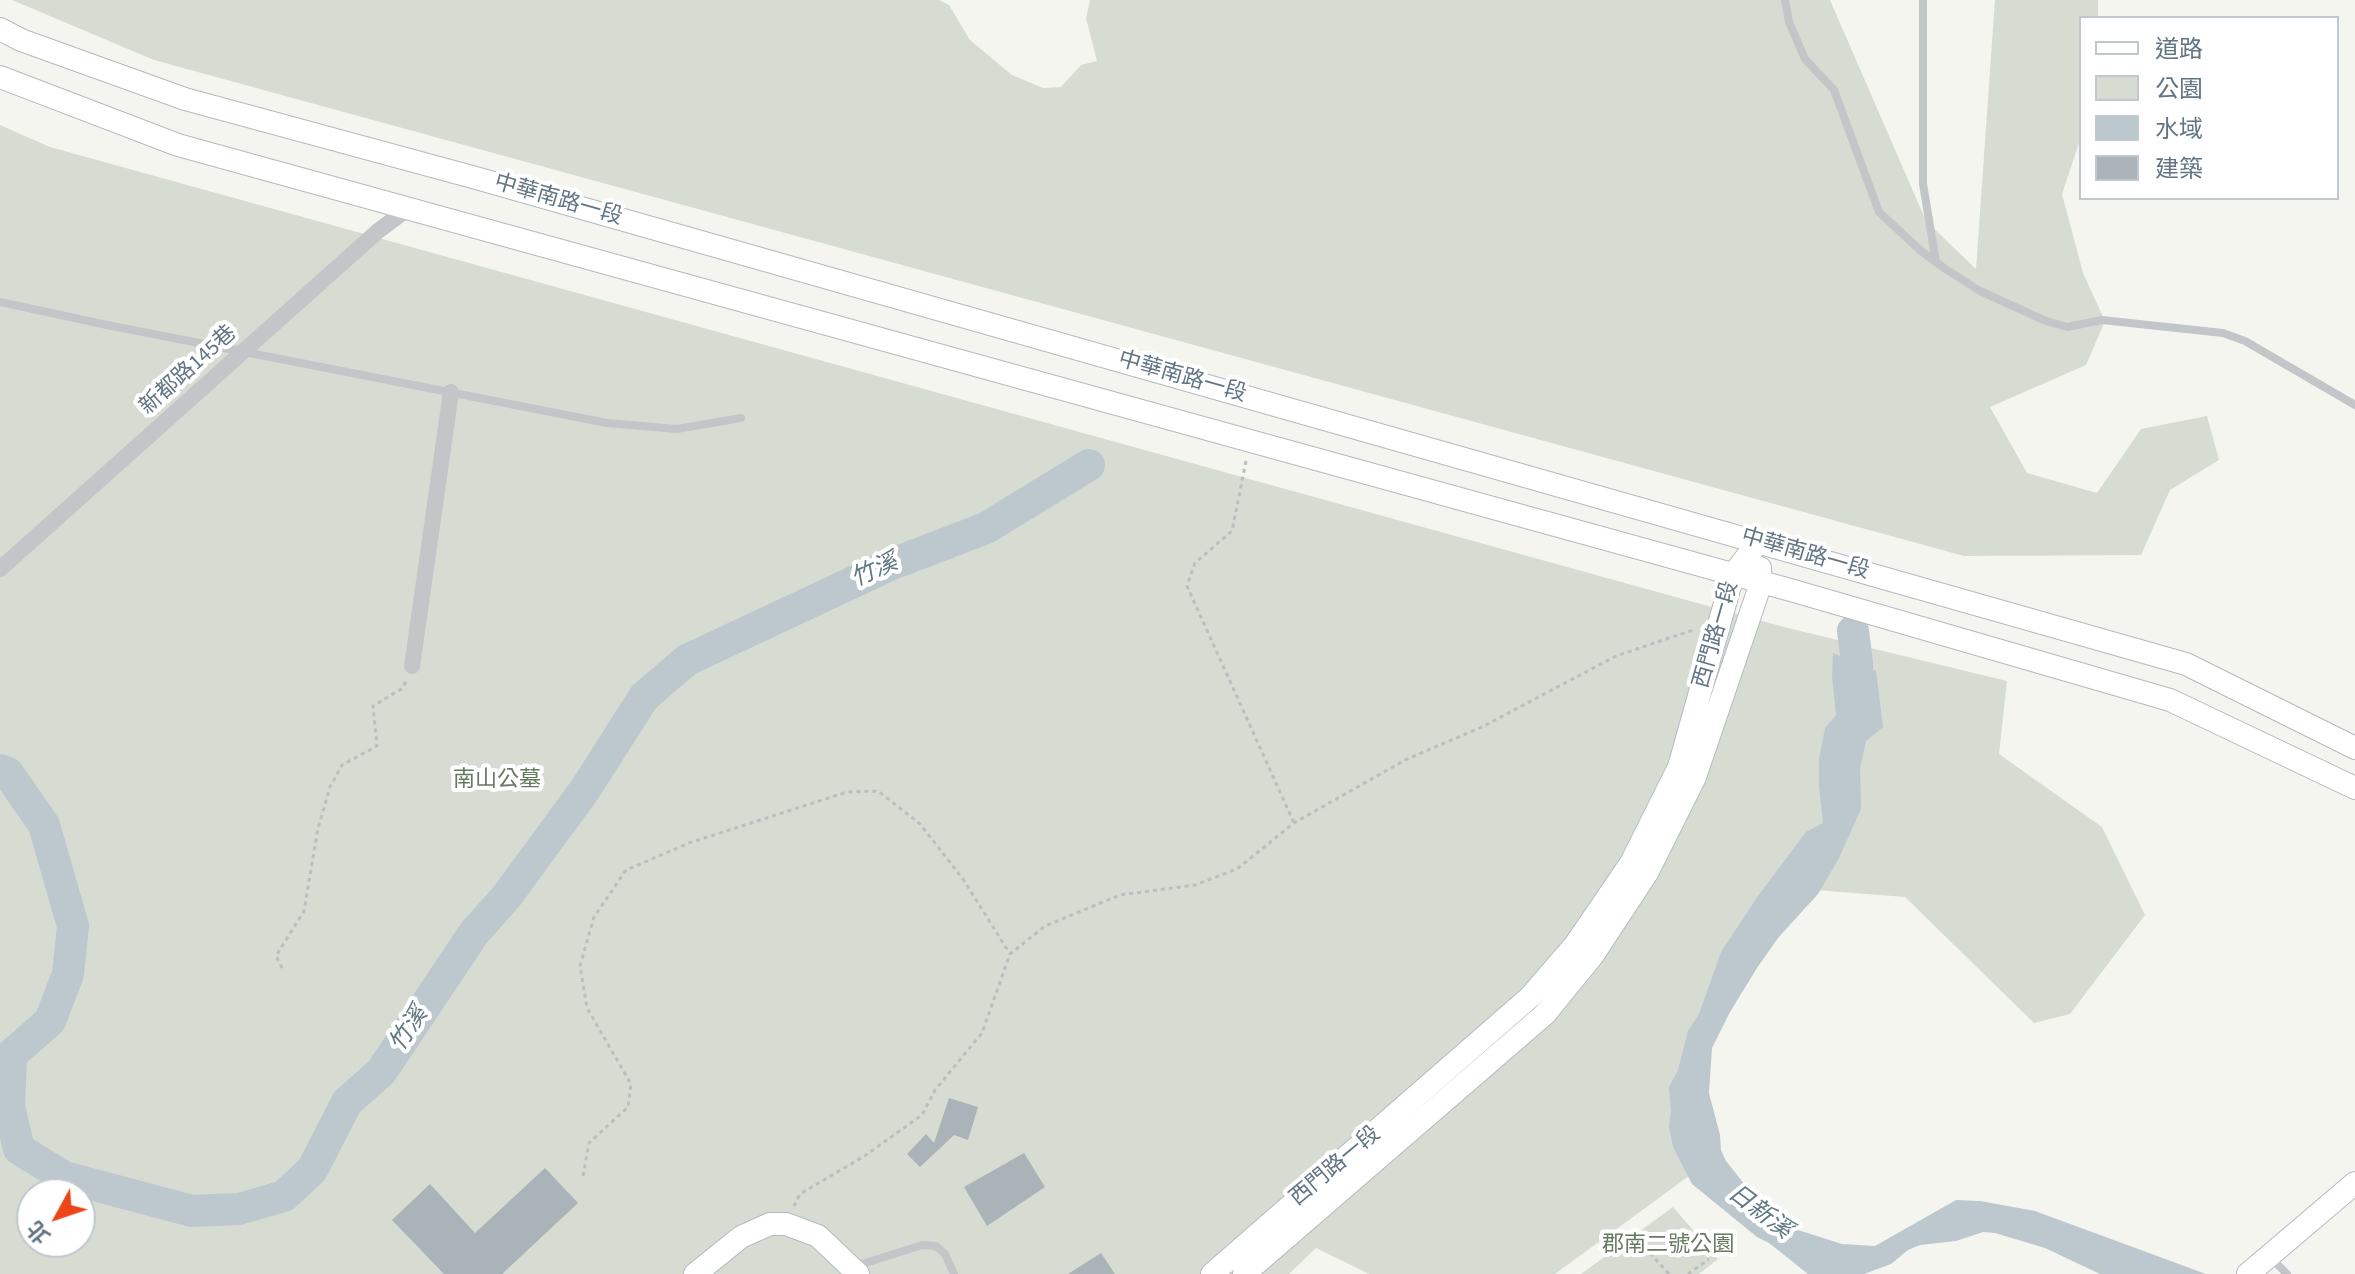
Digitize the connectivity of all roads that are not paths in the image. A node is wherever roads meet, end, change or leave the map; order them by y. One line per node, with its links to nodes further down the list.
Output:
1 (1785, 0): 6 (lane)
2 (1923, 0): 6 (lane)
3 (0, 29): 12 (street, 中華南路一段)
4 (0, 77): 5 (street, 中華南路一段)
5 (409, 208): 8 (street, 新都路145巷); 14 (street, 中華南路一段)
6 (1936, 263): 10 (lane)
7 (0, 302): 8 (lane)
8 (243, 352): 9 (lane); 13 (street, 新都路145巷)
9 (451, 392): 11 (lane); 16 (street)
10 (2355, 405)
11 (741, 418)
12 (1758, 542): 14 (street, 西門路一段); 15 (street, 西門路一段); 17 (street, 中華南路一段)
13 (0, 569)
14 (1733, 575): 15 (street, 中華南路一段); 24 (street, 西門路一段)
15 (1761, 583): 18 (street, 中華南路一段); 25 (street, 西門路一段)
16 (412, 666)
17 (2355, 748)
18 (2355, 788)
19 (2355, 1183): 20 (street)
20 (2261, 1263): 26 (lane)
21 (855, 1271): 22 (street); 23 (lane)
22 (695, 1274)
23 (954, 1274)
24 (1212, 1274)
25 (1244, 1274)
26 (2287, 1274)

